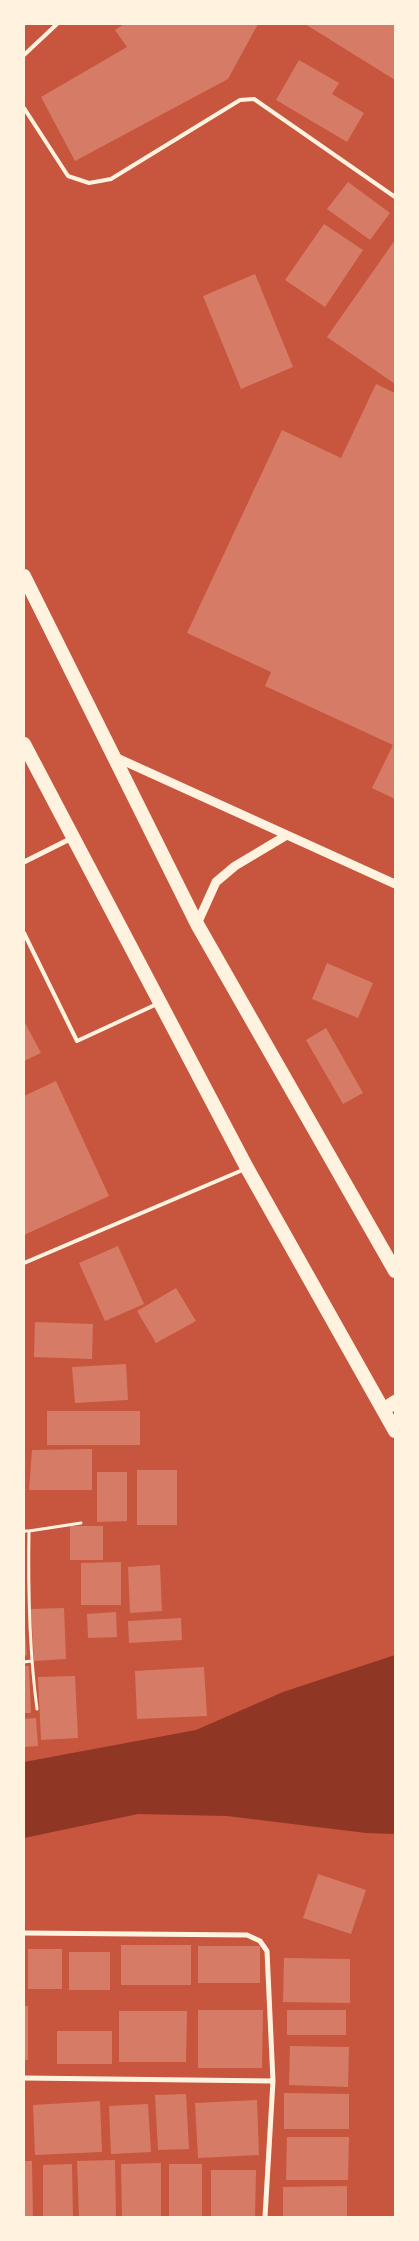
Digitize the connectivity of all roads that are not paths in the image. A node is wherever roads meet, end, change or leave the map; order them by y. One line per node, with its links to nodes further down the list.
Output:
1 (57, 24): 2 (lane)
2 (24, 54)
3 (24, 108): 4 (lane)
4 (395, 197)
5 (24, 576): 7 (highway)
6 (24, 744): 9 (highway)
7 (115, 757): 8 (street); 12 (highway)
8 (287, 835): 11 (street); 12 (street)
9 (72, 838): 10 (street); 14 (highway)
10 (24, 862)
11 (395, 884)
12 (197, 924): 17 (highway)
13 (24, 934): 14 (lane)
14 (159, 1003): 15 (highway)
15 (247, 1168): 16 (lane); 19 (highway)
16 (24, 1263)
17 (395, 1271)
18 (395, 1402): 19 (highway)
19 (383, 1410): 20 (highway)
20 (395, 1431)
21 (24, 1933): 23 (street)
22 (24, 2078): 23 (street)
23 (273, 2081): 24 (street)
24 (265, 2217)

